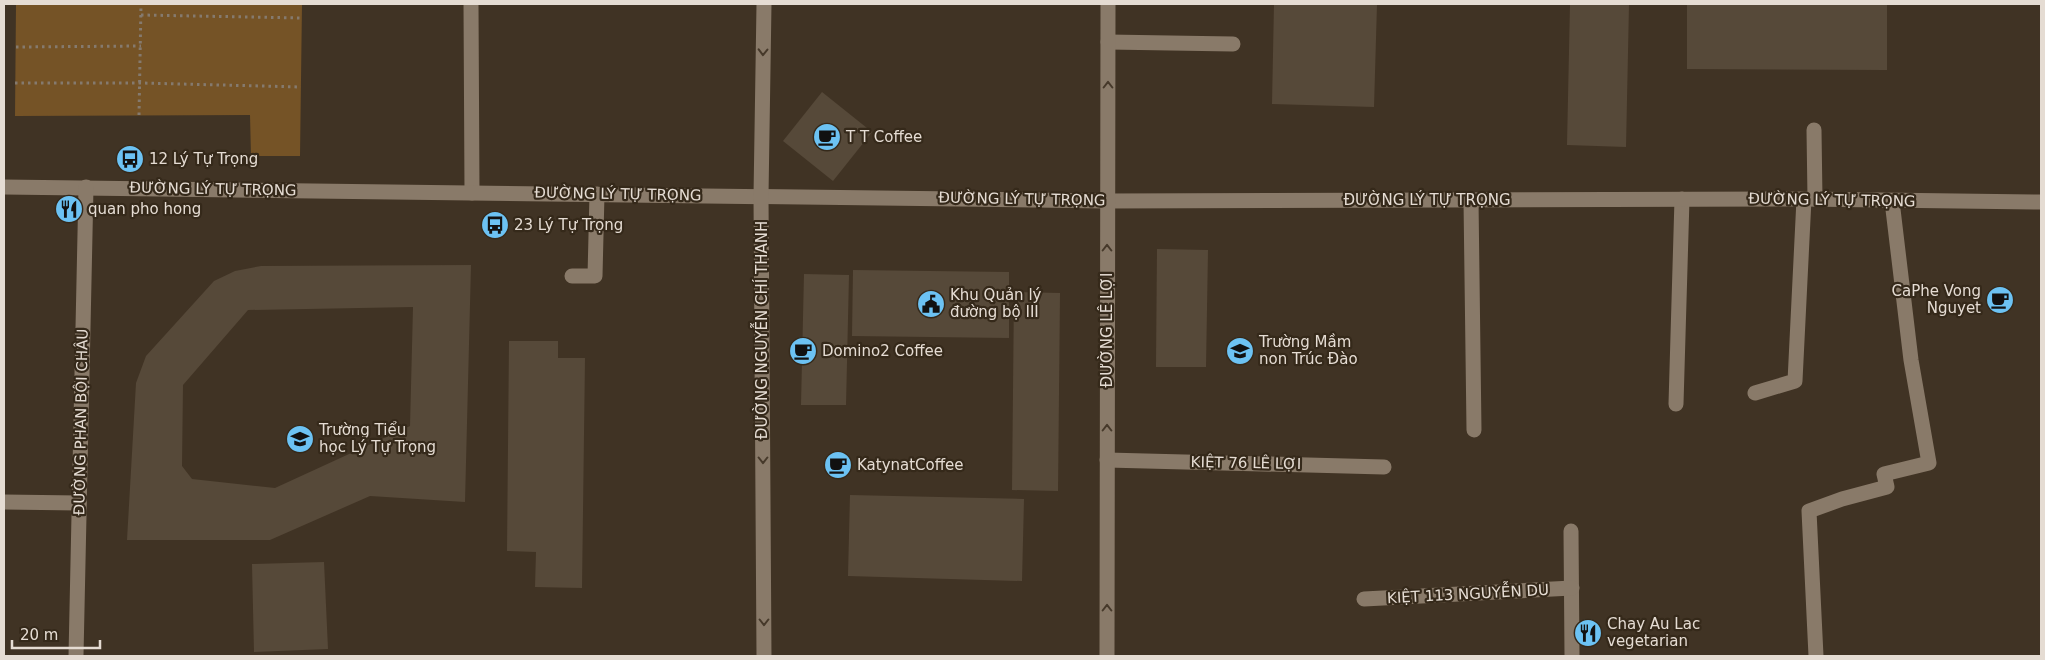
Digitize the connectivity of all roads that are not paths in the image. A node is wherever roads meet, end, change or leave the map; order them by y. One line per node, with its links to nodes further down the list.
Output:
1 (471, 4): 9 (street)
2 (764, 4): 11 (street, ĐƯỜNG NGUYỄN CHÍ THANH, one-way to 11)
3 (1108, 4): 4 (street, ĐƯỜNG LÊ LỢI)
4 (1108, 42): 5 (street); 15 (street, ĐƯỜNG LÊ LỢI, one-way to 4)
5 (1233, 44)
6 (1814, 130): 13 (street)
7 (4, 187): 8 (street, ĐƯỜNG LÝ TỰ TRỌNG)
8 (86, 187): 9 (street, ĐƯỜNG LÝ TỰ TRỌNG); 25 (street, ĐƯỜNG PHAN BỘI CHÂU)
9 (472, 193): 10 (street, ĐƯỜNG LÝ TỰ TRỌNG)
10 (597, 194): 11 (street, ĐƯỜNG LÝ TỰ TRỌNG); 18 (street)
11 (761, 196): 15 (street, ĐƯỜNG LÝ TỰ TRỌNG); 30 (street, ĐƯỜNG NGUYỄN CHÍ THANH, one-way to 30)
12 (1682, 199): 13 (street, ĐƯỜNG LÝ TỰ TRỌNG); 14 (street, ĐƯỜNG LÝ TỰ TRỌNG); 20 (street)
13 (1809, 199): 16 (street, ĐƯỜNG LÝ TỰ TRỌNG); 19 (street)
14 (1471, 200): 15 (street, ĐƯỜNG LÝ TỰ TRỌNG); 21 (street)
15 (1107, 201): 22 (street, ĐƯỜNG LÊ LỢI, one-way to 15)
16 (1892, 201): 17 (street, ĐƯỜNG LÝ TỰ TRỌNG); 33 (street)
17 (2041, 202)
18 (572, 276)
19 (1755, 393)
20 (1676, 404)
21 (1474, 430)
22 (1107, 460): 23 (street, KIỆT 76 LÊ LỢI); 31 (street, ĐƯỜNG LÊ LỢI, one-way to 22)
23 (1384, 466)
24 (4, 502): 25 (street)
25 (79, 503): 29 (street, ĐƯỜNG PHAN BỘI CHÂU)
26 (1571, 531): 27 (street, KIỆT 113 NGUYỄN DU)
27 (1572, 588): 28 (street, KIỆT 113 NGUYỄN DU); 32 (street, KIỆT 113 NGUYỄN DU)
28 (1364, 599)
29 (76, 656)
30 (764, 656)
31 (1107, 656)
32 (1572, 656)
33 (1816, 656)

